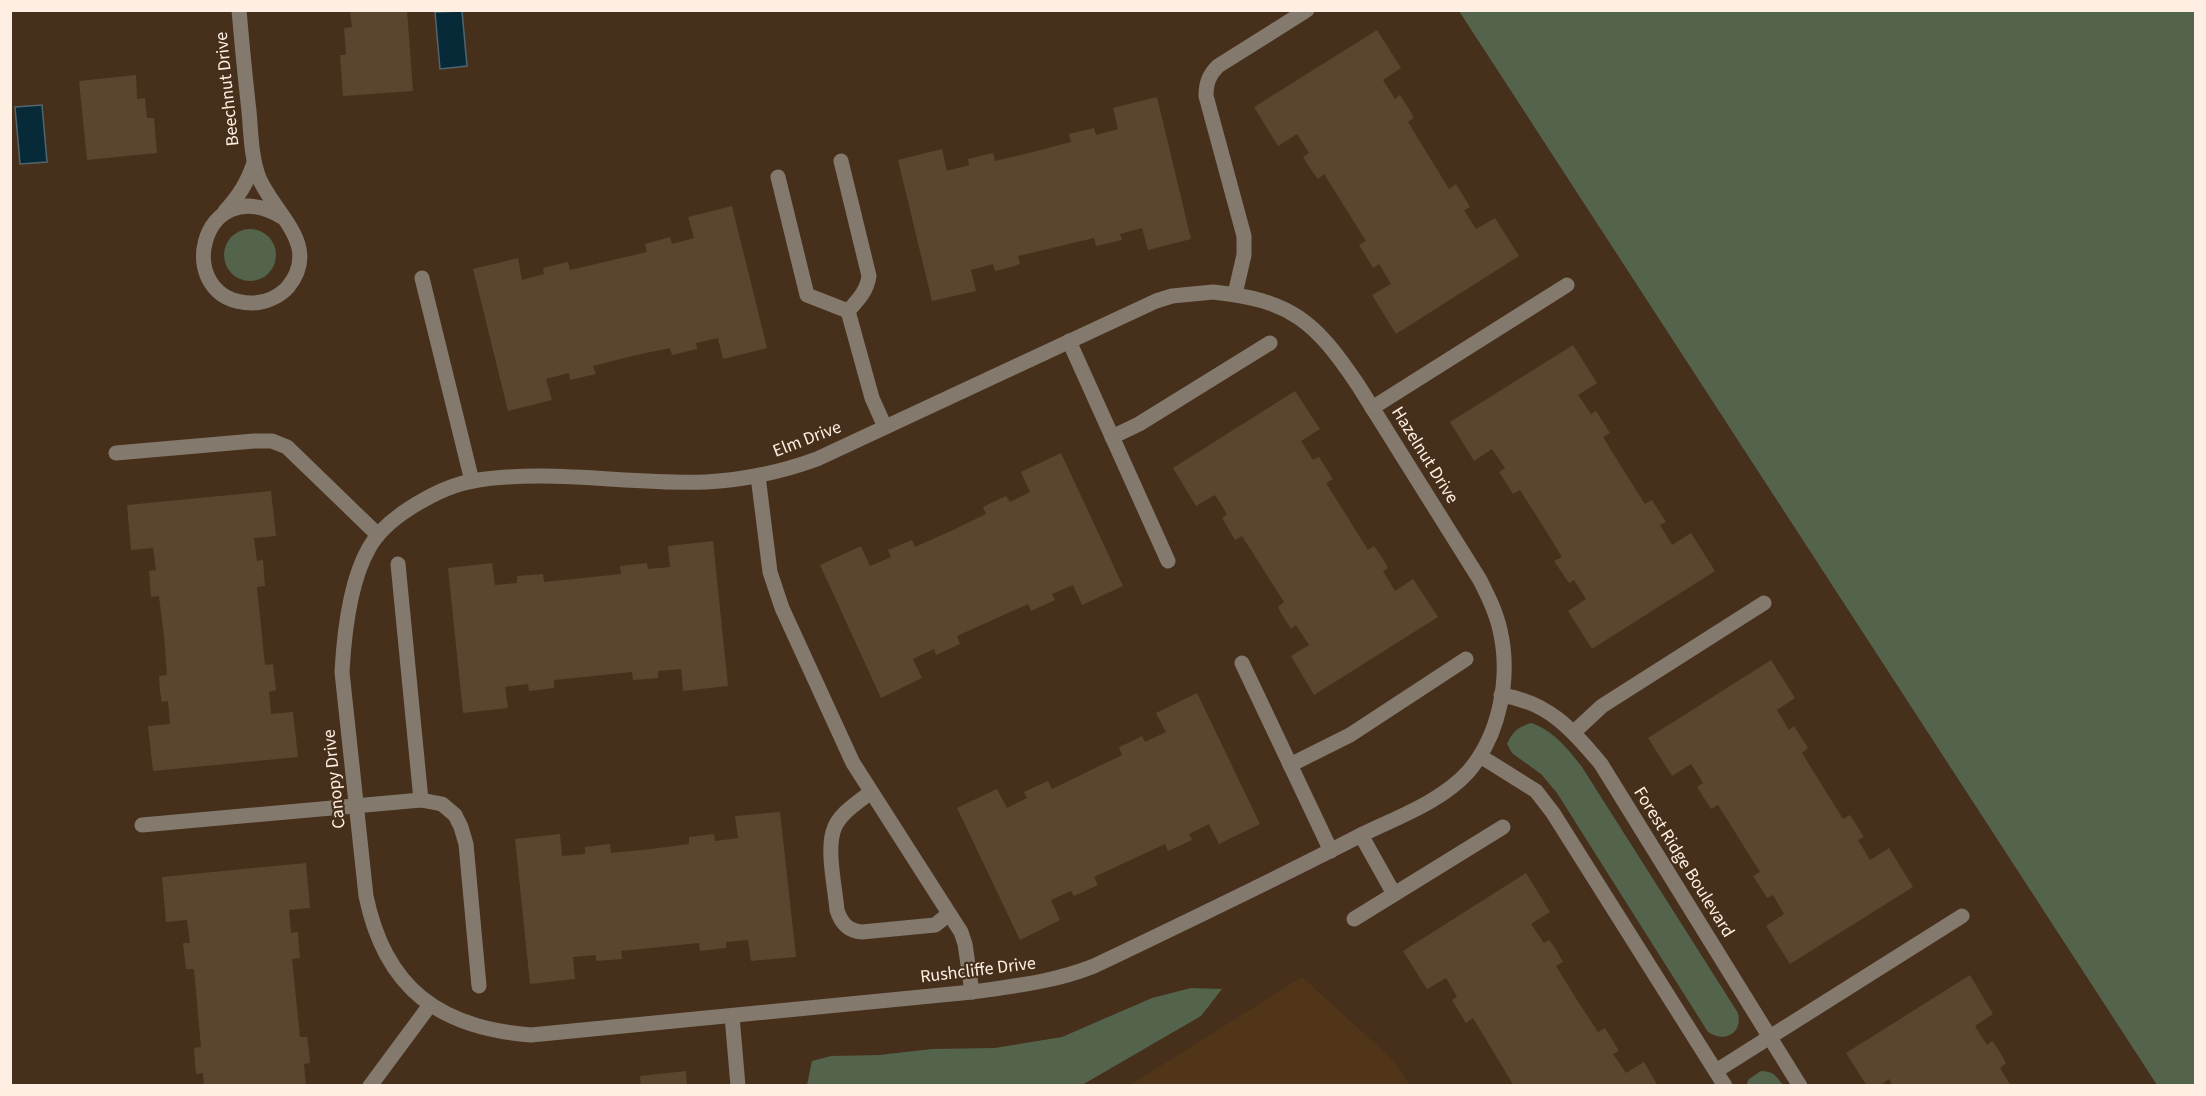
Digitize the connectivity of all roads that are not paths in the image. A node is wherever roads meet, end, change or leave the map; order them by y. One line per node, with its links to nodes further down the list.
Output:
1 (238, 10): 4 (street, Beechnut Drive)
2 (1307, 10): 10 (street)
3 (841, 161): 11 (street)
4 (254, 163): 6 (street, Beechnut Drive); 7 (street, Beechnut Drive)
5 (778, 177): 11 (street)
6 (222, 216): 7 (street); 7 (street, Beechnut Drive)
7 (282, 217)
8 (422, 279): 19 (street)
9 (1567, 285): 14 (street)
10 (1235, 294): 12 (street, Elm Drive); 14 (street, Hazelnut Drive)
11 (848, 311): 15 (street)
12 (1069, 341): 15 (street, Elm Drive); 16 (street)
13 (1270, 343): 16 (street)
14 (1372, 408): 26 (street, Hazelnut Drive)
15 (885, 427): 18 (street, Elm Drive)
16 (1112, 437): 21 (street)
17 (116, 453): 20 (street)
18 (758, 476): 19 (street, Elm Drive); 30 (street)
19 (472, 481): 20 (street, Elm Drive)
20 (378, 535): 32 (street, Canopy Drive)
21 (1168, 561)
22 (398, 564): 31 (street)
23 (1764, 603): 27 (street)
24 (1466, 659): 29 (street)
25 (1242, 663): 29 (street)
26 (1502, 695): 27 (street, Forest Ridge Boulevard); 28 (street, Hazelnut Drive)
27 (1574, 732): 45 (street, Forest Ridge Boulevard)
28 (1480, 756): 35 (street, Rushcliffe Drive); 46 (street)
29 (1290, 765): 36 (street)
30 (871, 792): 38 (street); 38 (street)
31 (421, 800): 32 (street); 41 (street)
32 (357, 806): 33 (street); 43 (street, Canopy Drive)
33 (142, 825)
34 (1503, 827): 37 (street)
35 (1361, 836): 36 (street, Rushcliffe Drive); 37 (street)
36 (1331, 851): 42 (street, Rushcliffe Drive)
37 (1394, 894): 40 (street)
38 (949, 914): 42 (street)
39 (1962, 916): 45 (street)
40 (1354, 919)
41 (479, 986)
42 (972, 992): 44 (street, Rushcliffe Drive)
43 (430, 1005): 44 (street, Rushcliffe Drive); 47 (street)
44 (732, 1016): 48 (street)
45 (1769, 1038): 46 (street); 50 (street, Forest Ridge Boulevard)
46 (1716, 1071): 49 (street)
47 (370, 1086)
48 (738, 1086)
49 (1725, 1086)
50 (1800, 1086)

